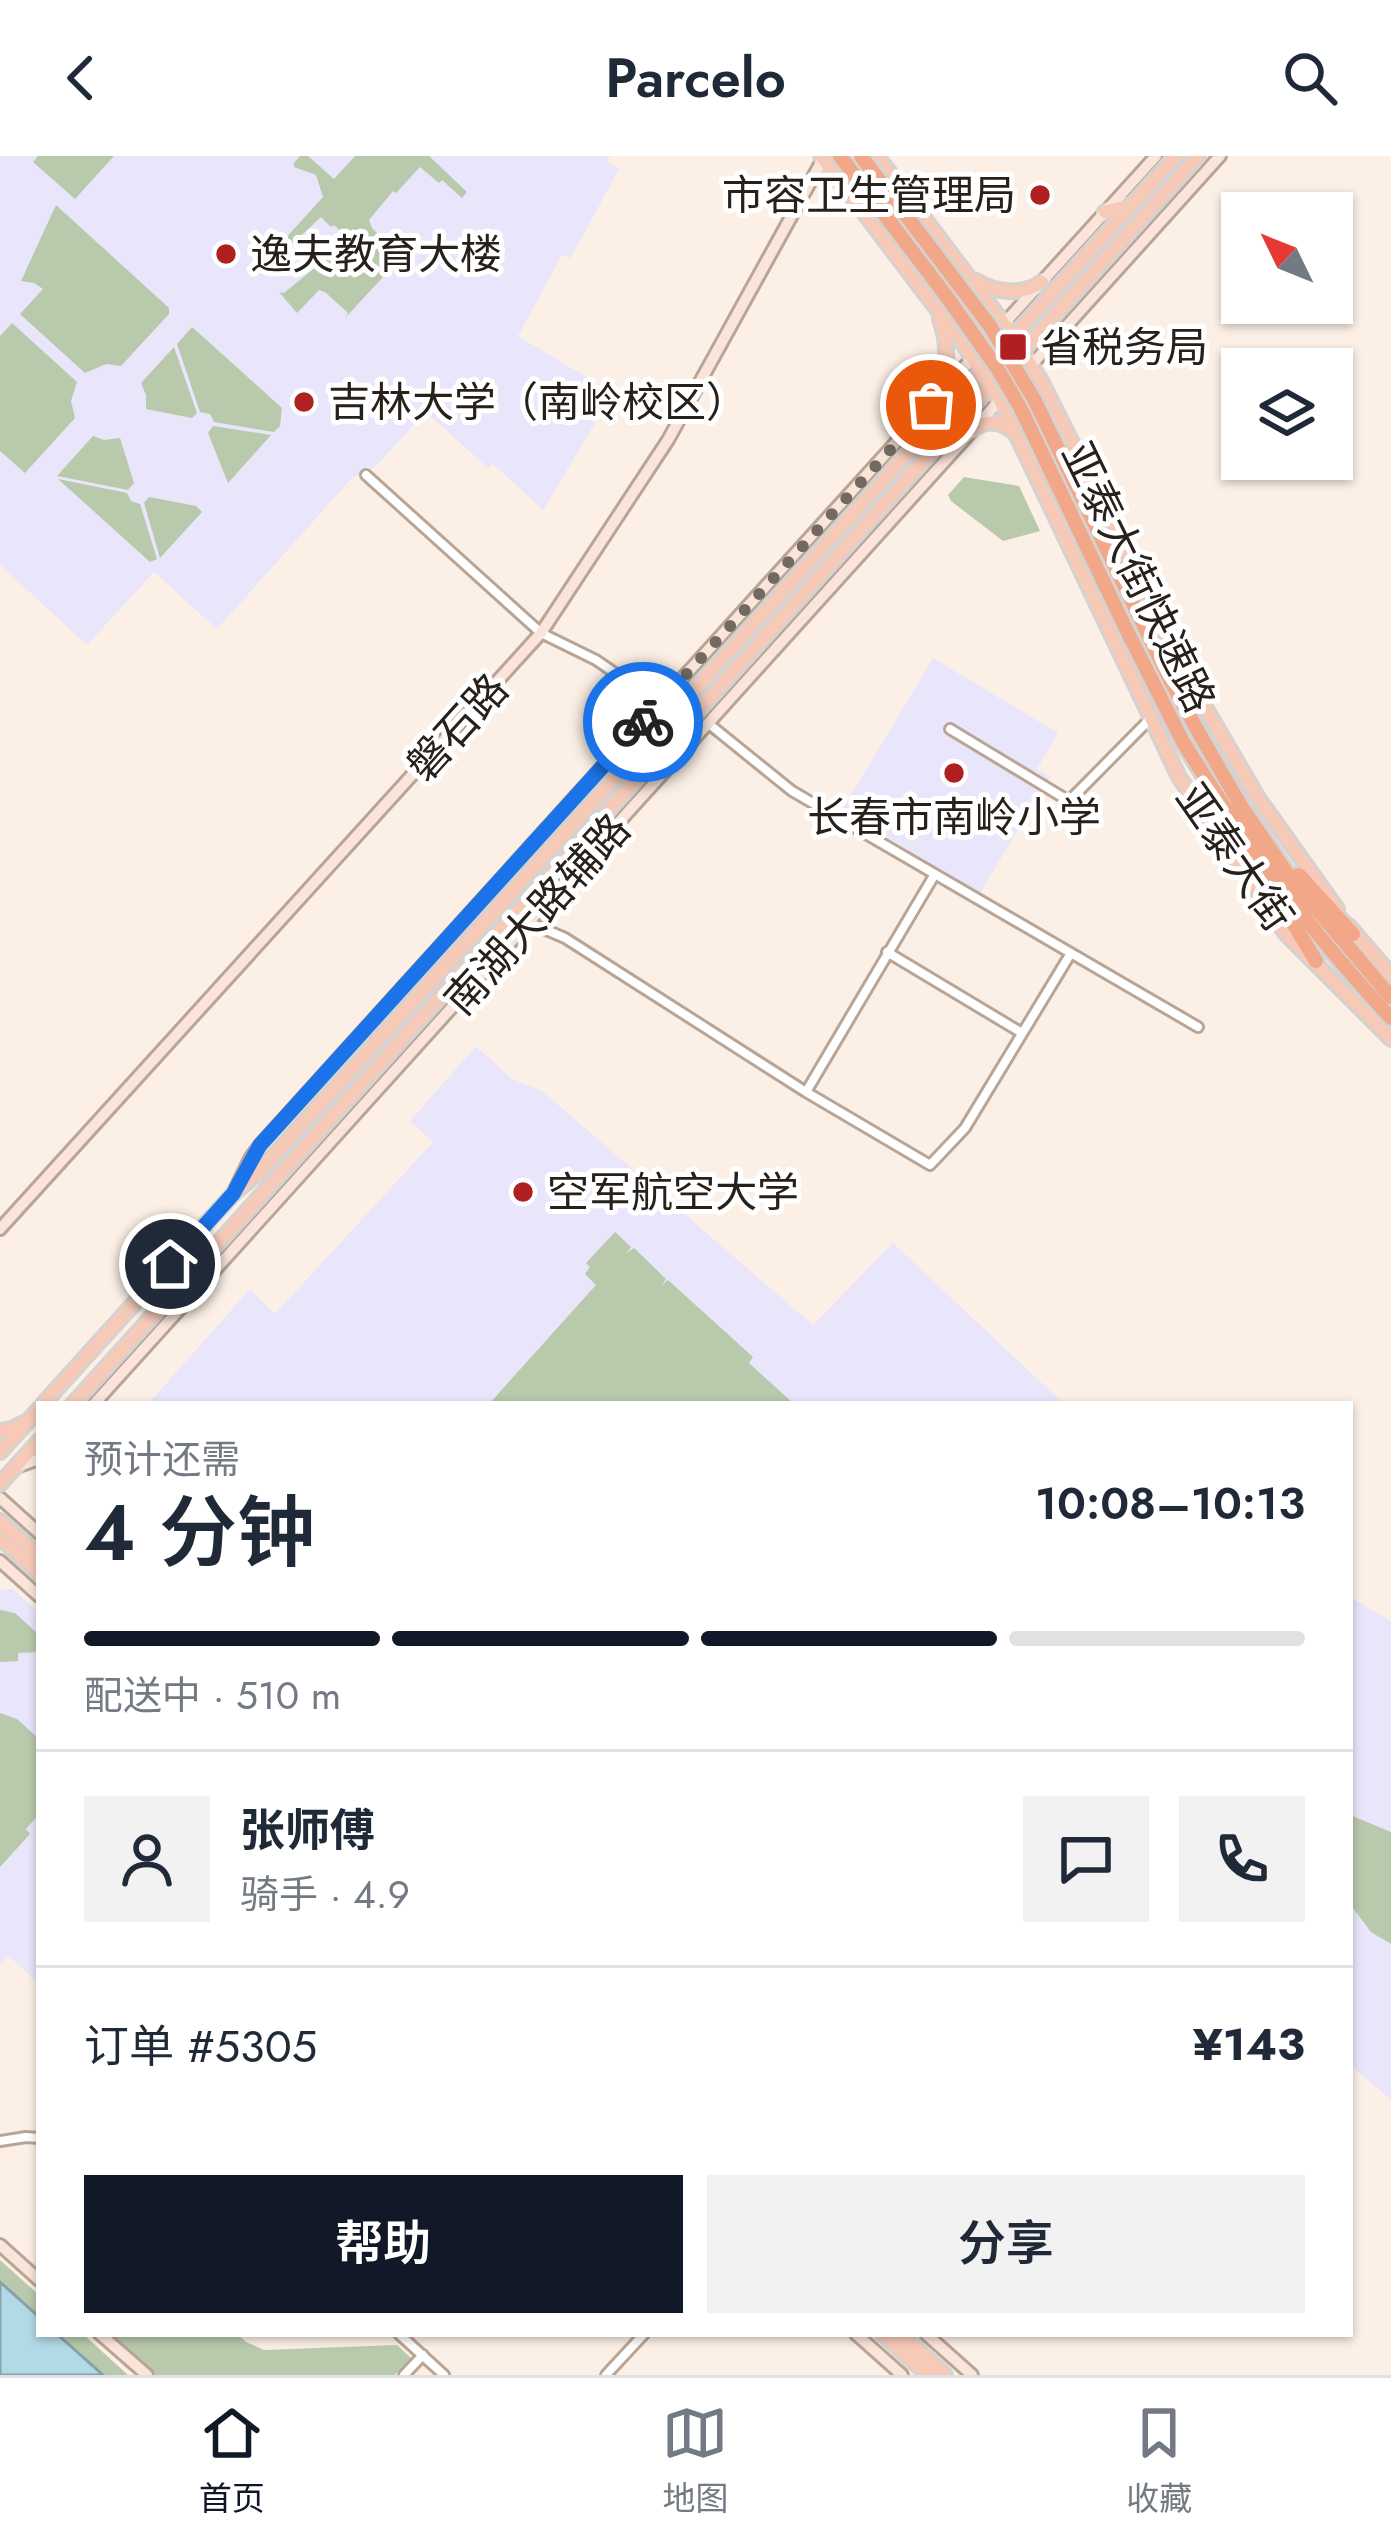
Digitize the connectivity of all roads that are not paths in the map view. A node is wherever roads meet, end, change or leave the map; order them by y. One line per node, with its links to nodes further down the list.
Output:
1 (840, 156): 32 (highway, 亚泰大街快速路, bridge)
2 (861, 156): 31 (highway, 亚泰大街快速路, bridge)
3 (877, 156): 11 (main road, 亚泰大街)
4 (1156, 156): 10 (street, 南湖大路辅路)
5 (1176, 156): 9 (main road)
6 (1198, 156): 16 (main road)
7 (1220, 156): 18 (street, 南湖大路辅路)
8 (822, 157): 13 (main road, 亚泰大街); 26 (street, 磐石路)
9 (1132, 204): 10 (main road); 15 (main road)
10 (1106, 212): 12 (street, 南湖大路辅路)
11 (971, 278): 12 (main road); 14 (main road, 亚泰大街)
12 (1042, 282): 14 (street, 南湖大路辅路)
13 (935, 306): 17 (main road, 亚泰大街); 22 (main road)
14 (1004, 323): 15 (main road, 亚泰大街); 17 (street, 南湖大路辅路)
15 (1013, 336): 16 (main road, 亚泰大街); 19 (main road)
16 (1023, 351): 18 (main road, 亚泰大街); 20 (main road)
17 (973, 358): 19 (main road, 亚泰大街); 22 (street, 南湖大路辅路)
18 (1032, 365): 21 (street, 南湖大路辅路); 35 (main road, 亚泰大街)
19 (982, 371): 20 (main road, 亚泰大街); 46 (main road)
20 (991, 386): 21 (main road, 亚泰大街); 49 (main road)
21 (1000, 400): 23 (street, 南湖大路辅路); 24 (main road, 亚泰大街)
22 (931, 405): 27 (street, 南湖大路辅路)
23 (974, 429): 24 (main road); 29 (street, 南湖大路辅路)
24 (1018, 437): 28 (main road, 亚泰大街)
25 (366, 475): 26 (street)
26 (541, 633): 27 (street); 47 (street, 磐石路)
27 (660, 704): 46 (street, 南湖大路辅路)
28 (1149, 720): 30 (street); 38 (main road, 亚泰大街)
29 (709, 724): 33 (street); 34 (street, 南湖大路辅路)
30 (950, 729)
31 (1212, 755): 35 (highway); 40 (highway, 亚泰大街快速路)
32 (1200, 768): 38 (highway); 41 (highway, 亚泰大街快速路)
33 (935, 874): 36 (street); 37 (street)
34 (530, 922): 45 (street); 50 (street, 南湖大路辅路)
35 (1354, 934): 39 (main road, 亚泰大街)
36 (887, 952): 43 (street); 45 (street)
37 (1071, 953): 42 (street); 43 (street)
38 (1316, 961): 44 (main road, 亚泰大街)
39 (1391, 975)
40 (1391, 997)
41 (1391, 1018)
42 (1198, 1027)
43 (1022, 1033): 45 (street)
44 (1391, 1039)
45 (806, 1092)
46 (233, 1194): 48 (main road)
47 (0, 1229)
48 (47, 1401)
49 (76, 1401)
50 (97, 1401)
51 (36, 1412): 53 (main road)
52 (36, 1413): 55 (main road)
53 (0, 1431)
54 (36, 1445): 57 (main road)
55 (0, 1452)
56 (36, 1460): 57 (street)
57 (16, 1468): 58 (main road)
58 (0, 1484)
59 (0, 1498): 61 (street)
60 (0, 1521): 63 (main road)
61 (36, 1530)
62 (0, 1538): 65 (main road)
63 (36, 1553)
64 (0, 1561): 67 (street)
65 (36, 1571)
66 (0, 1579): 67 (street)
67 (36, 1594)
68 (36, 2138): 69 (street)
69 (0, 2141)
70 (0, 2246): 71 (street)
71 (36, 2277)
72 (103, 2337): 80 (street)
73 (402, 2337): 79 (street)
74 (641, 2337): 83 (street)
75 (859, 2337): 84 (street)
76 (886, 2337): 85 (main road)
77 (903, 2337): 86 (main road)
78 (929, 2337): 87 (street)
79 (422, 2355): 81 (street); 82 (street)
80 (147, 2375)
81 (404, 2375)
82 (444, 2375)
83 (606, 2375)
84 (902, 2375)
85 (928, 2375)
86 (945, 2375)
87 (972, 2375)

